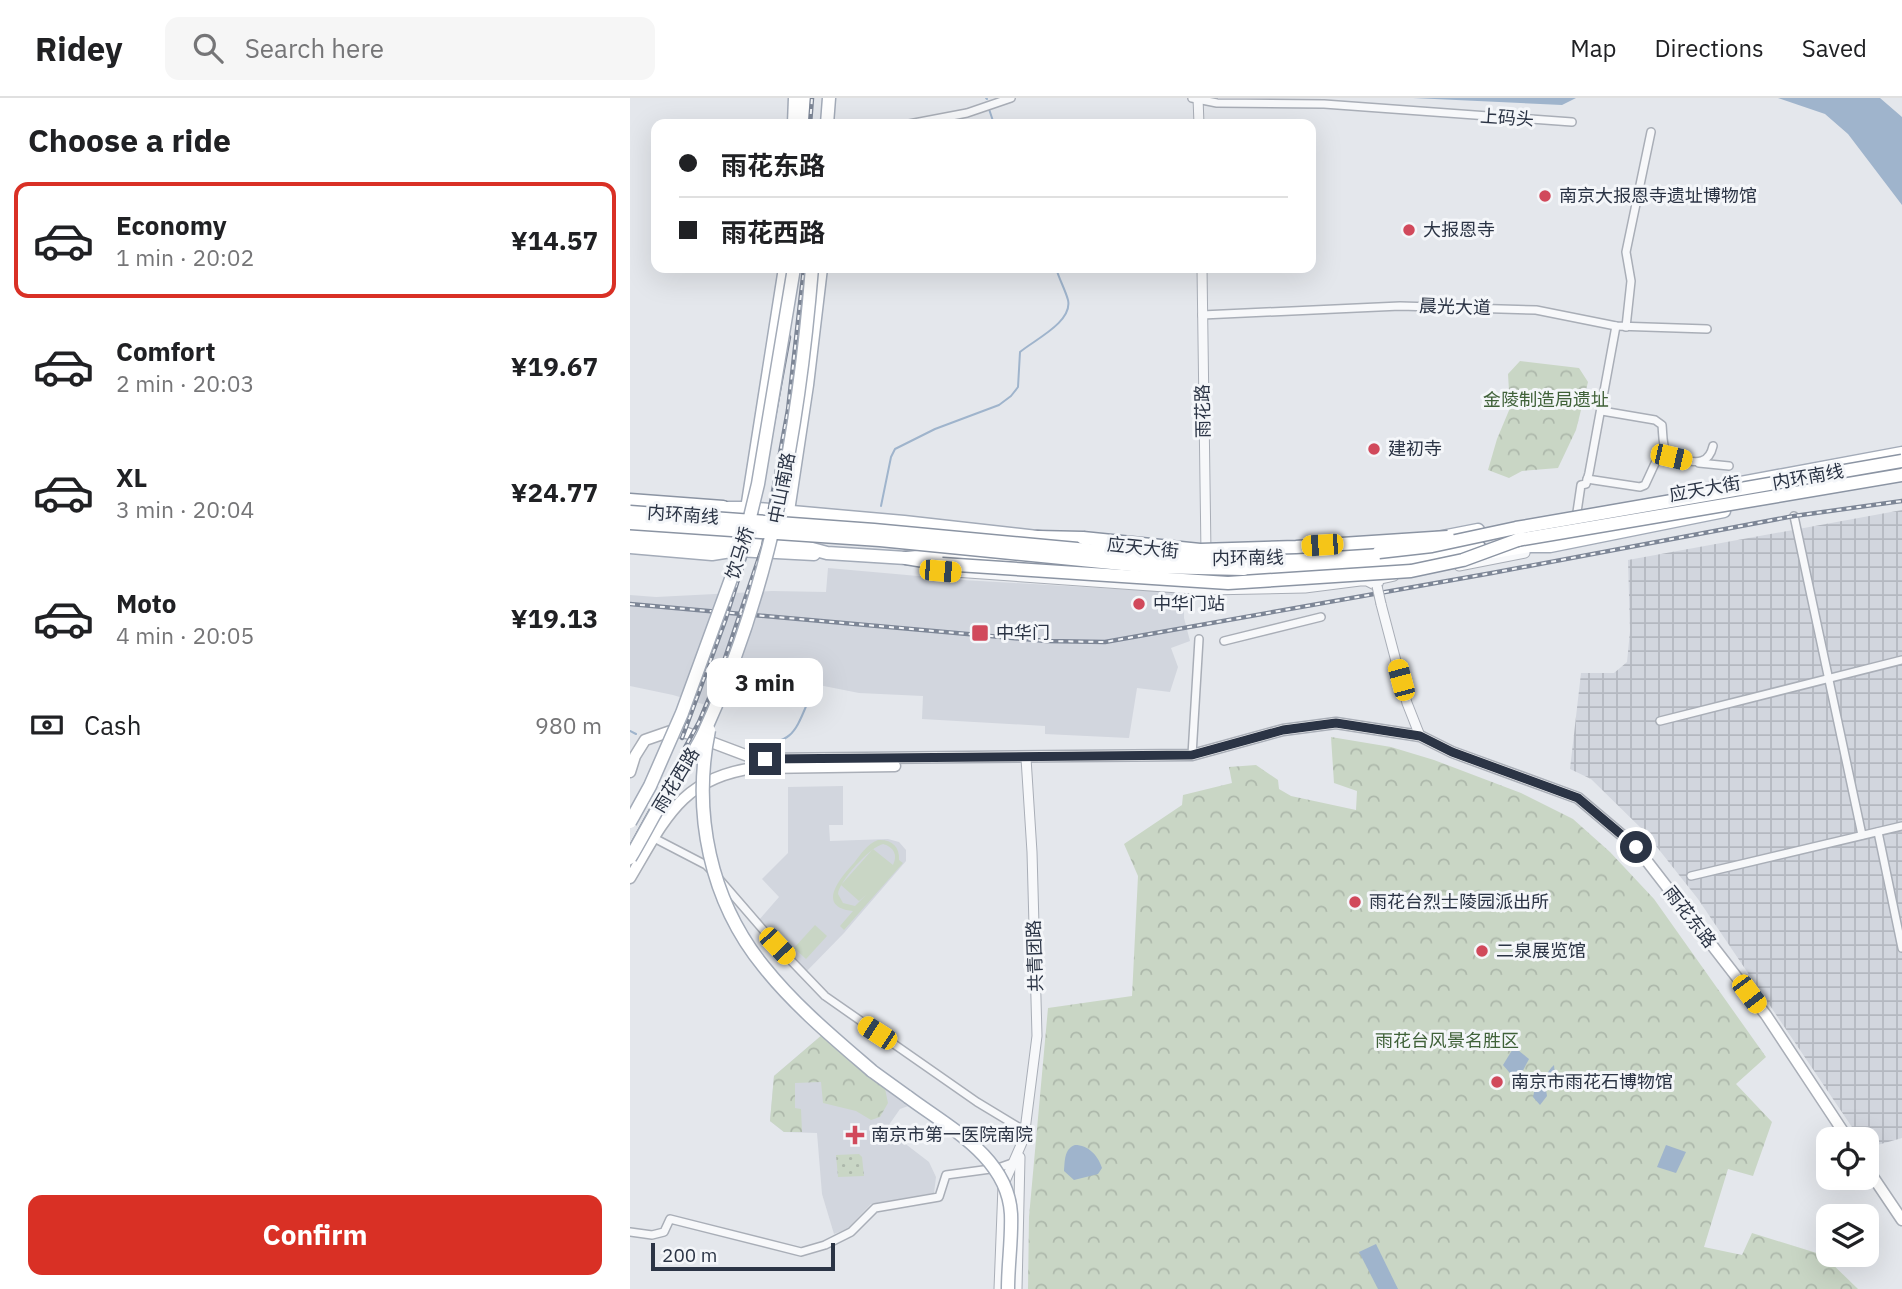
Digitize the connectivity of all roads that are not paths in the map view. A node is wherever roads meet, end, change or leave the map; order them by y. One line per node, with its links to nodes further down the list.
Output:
1 (795, 98): 7 (main road)
2 (804, 98): 8 (main road)
3 (821, 98): 9 (main road)
4 (829, 98): 10 (main road)
5 (1011, 98): 11 (street)
6 (1196, 99): 12 (street); 13 (street, 上码头)
7 (794, 119)
8 (803, 119)
9 (819, 119)
10 (827, 119)
11 (935, 119)
12 (1198, 119)
13 (1572, 122)
14 (1651, 132): 22 (street)
15 (784, 273): 36 (main road)
16 (793, 273): 70 (main road, 饮马桥, bridge)
17 (811, 273): 62 (main road, 中山南路, bridge)
18 (820, 273): 37 (main road)
19 (1202, 273): 20 (street, 雨花路)
20 (1202, 315): 21 (street, 晨光大道); 52 (street, 雨花路)
21 (1616, 326): 22 (street, 晨光大道); 24 (street)
22 (1626, 327): 23 (street, 晨光大道)
23 (1707, 329)
24 (1602, 411): 26 (street); 32 (street)
25 (1713, 446): 29 (street)
26 (1666, 451): 29 (street); 32 (street)
27 (1902, 453): 39 (main road, 应天大街)
28 (1902, 461): 46 (main road, 内环南线, bridge)
29 (1698, 463): 30 (street)
30 (1729, 466)
31 (1902, 477): 47 (main road, 内环南线, bridge); 48 (main road, 应天大街)
32 (1587, 479): 39 (street)
33 (630, 500): 35 (main road)
34 (630, 506): 35 (main road, 应天大街)
35 (723, 507): 36 (main road, 应天大街)
36 (747, 508): 37 (main road, 应天大街); 49 (main road)
37 (788, 511): 43 (main road, 应天大街)
38 (630, 512): 46 (main road, 内环南线, bridge)
39 (1577, 512): 48 (main road); 52 (main road, 应天大街)
40 (1794, 516): 61 (street)
41 (630, 523): 47 (main road, 内环南线, bridge)
42 (630, 530): 45 (main road)
43 (1037, 537): 46 (main road, bridge); 52 (main road, 应天大街)
44 (630, 538): 45 (main road)
45 (671, 538): 49 (main road)
46 (1470, 538)
47 (1523, 538): 53 (main road, bridge)
48 (1583, 540): 50 (main road, 应天大街)
49 (738, 544): 51 (main road, 应天大街); 53 (main road, 应天大街)
50 (1550, 546): 54 (main road, 应天大街); 55 (street, 应天大街)
51 (630, 547)
52 (1206, 554): 54 (street, 雨花路)
53 (906, 558): 54 (main road, 应天大街); 56 (street, 应天大街)
54 (1203, 576): 56 (street)
55 (1377, 586): 56 (street, 应天大街); 64 (street, bridge)
56 (1209, 594)
57 (1321, 617): 59 (street)
58 (1199, 639): 66 (street)
59 (1224, 641)
60 (1902, 660): 61 (street)
61 (1829, 679): 63 (street); 73 (street)
62 (717, 699): 75 (main road, 雨花西路, bridge); 86 (main road, bridge)
63 (1660, 721)
64 (1420, 736): 66 (main road, 雨花东路); 79 (main road, 雨花东路)
65 (735, 752): 67 (main road, 雨花西路); 68 (main road, 雨花西路); 69 (main road)
66 (1192, 755): 67 (main road, 雨花西路)
67 (1026, 758): 69 (main road, 雨花西路); 80 (street, 共青团路)
68 (630, 772)
69 (728, 773): 74 (main road, 雨花西路)
70 (630, 822)
71 (1902, 826): 72 (street)
72 (1878, 832): 73 (street); 78 (street)
73 (1862, 835): 76 (street)
74 (654, 838): 77 (main road, 雨花西路); 80 (street)
75 (630, 858)
76 (1691, 876)
77 (630, 878)
78 (1902, 948)
79 (1840, 1127)
80 (1025, 1131): 81 (street, 共青团路)
81 (1018, 1157): 84 (street); 85 (street, 共青团路); 87 (street, 共青团路)
82 (1879, 1186): 83 (main road)
83 (1902, 1220)
84 (630, 1232)
85 (999, 1289)
86 (1008, 1289)
87 (1017, 1289)

